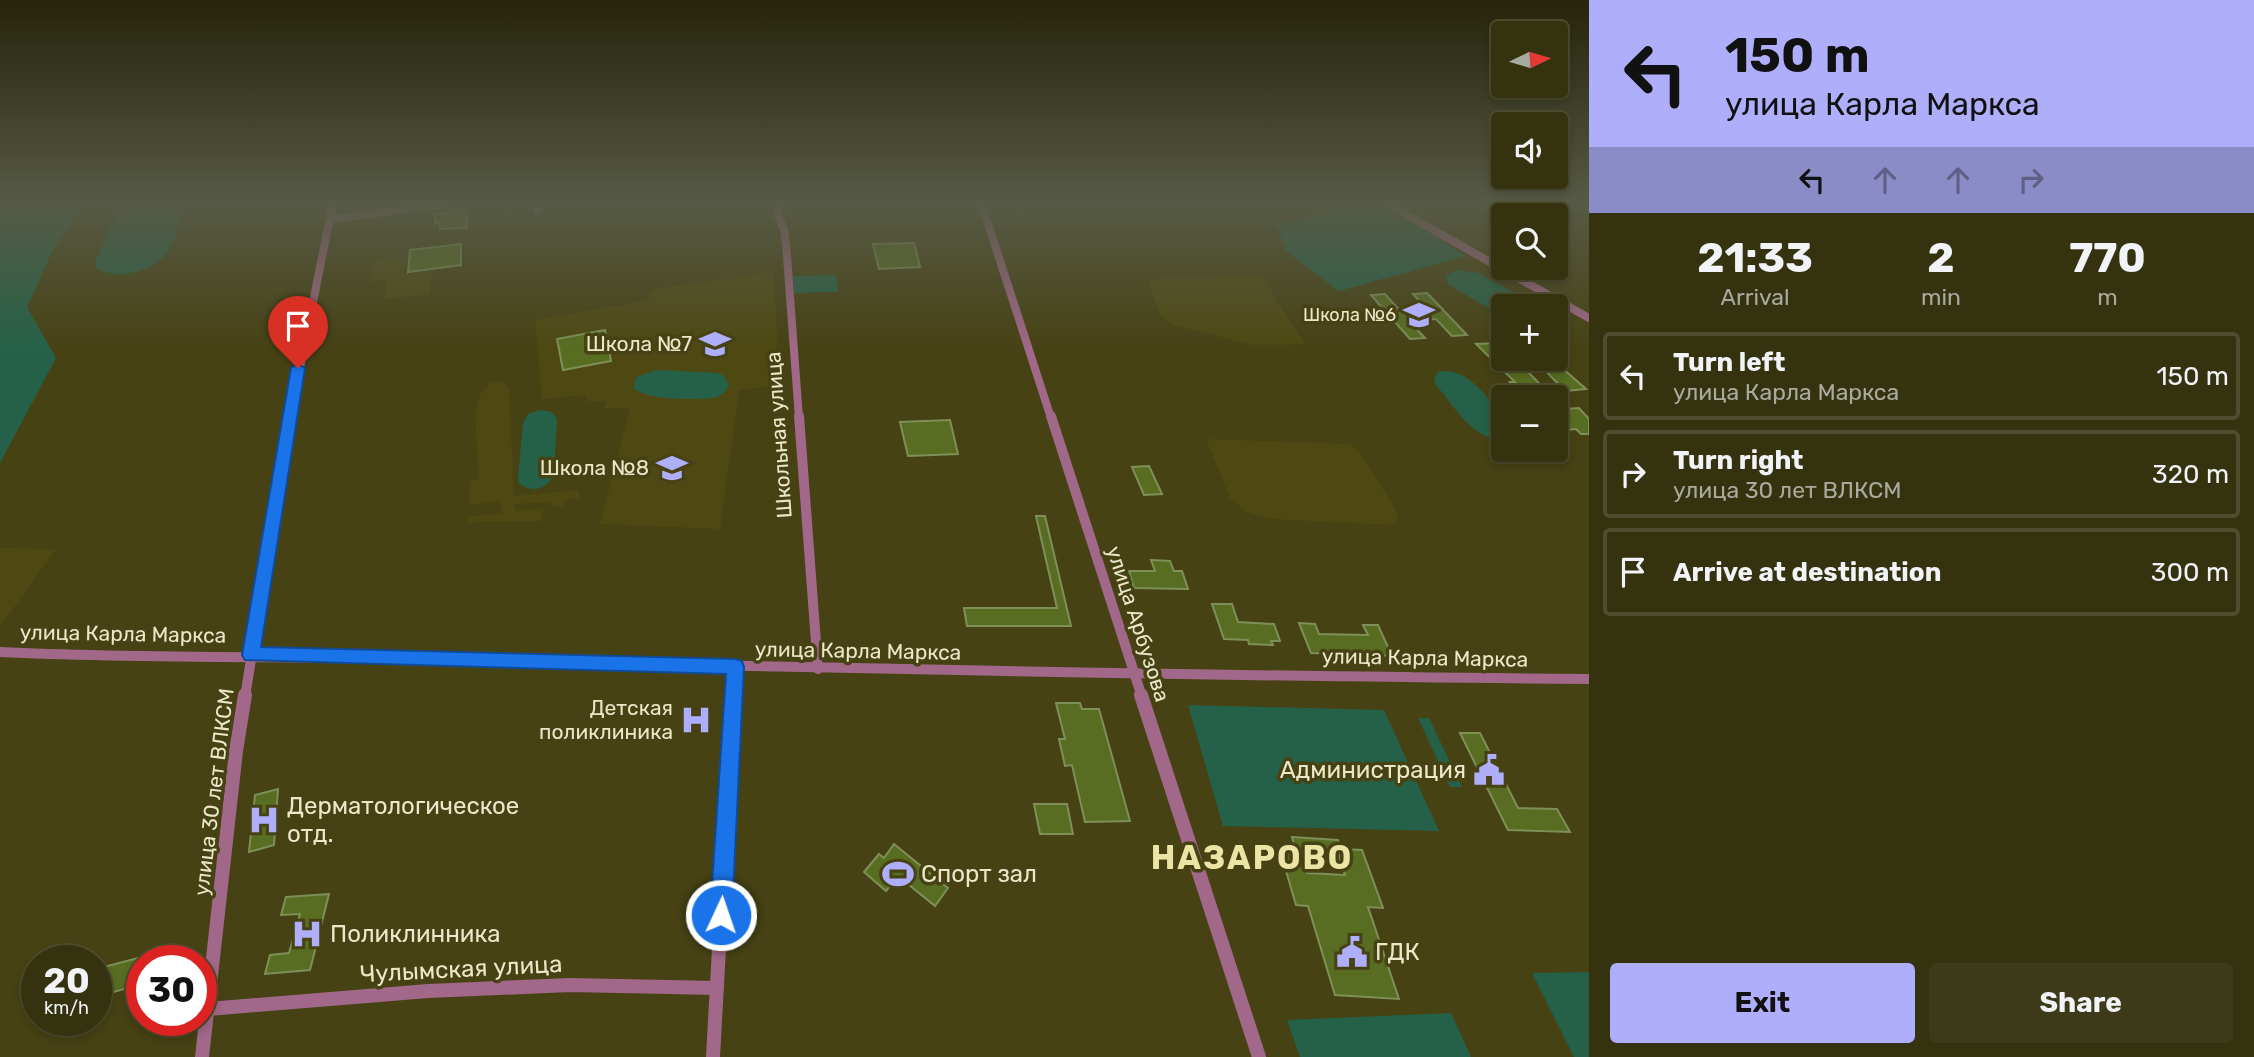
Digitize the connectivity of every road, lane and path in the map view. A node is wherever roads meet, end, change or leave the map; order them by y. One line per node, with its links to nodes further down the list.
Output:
1 (323, 251): 7 (street, улица 30 лет ВЛКСМ)
2 (786, 251): 9 (street, Школьная улица)
3 (997, 251): 10 (street, улица Арбузова)
4 (1471, 251): 5 (street)
5 (1589, 316)
6 (0, 652): 7 (street, улица Карла Маркса)
7 (251, 655): 8 (street, улица Карла Маркса); 12 (street, улица 30 лет ВЛКСМ)
8 (735, 667): 9 (street, улица Карла Маркса); 13 (street)
9 (818, 669): 10 (street, улица Карла Маркса)
10 (1135, 676): 11 (street, улица Карла Маркса); 18 (street, улица Арбузова)
11 (1589, 679)
12 (215, 945)
13 (717, 988): 14 (street, Чулымская улица); 17 (street)
14 (217, 1008)
15 (205, 1036): 16 (street, улица 30 лет ВЛКСМ)
16 (202, 1057)
17 (713, 1057)
18 (1259, 1057)

